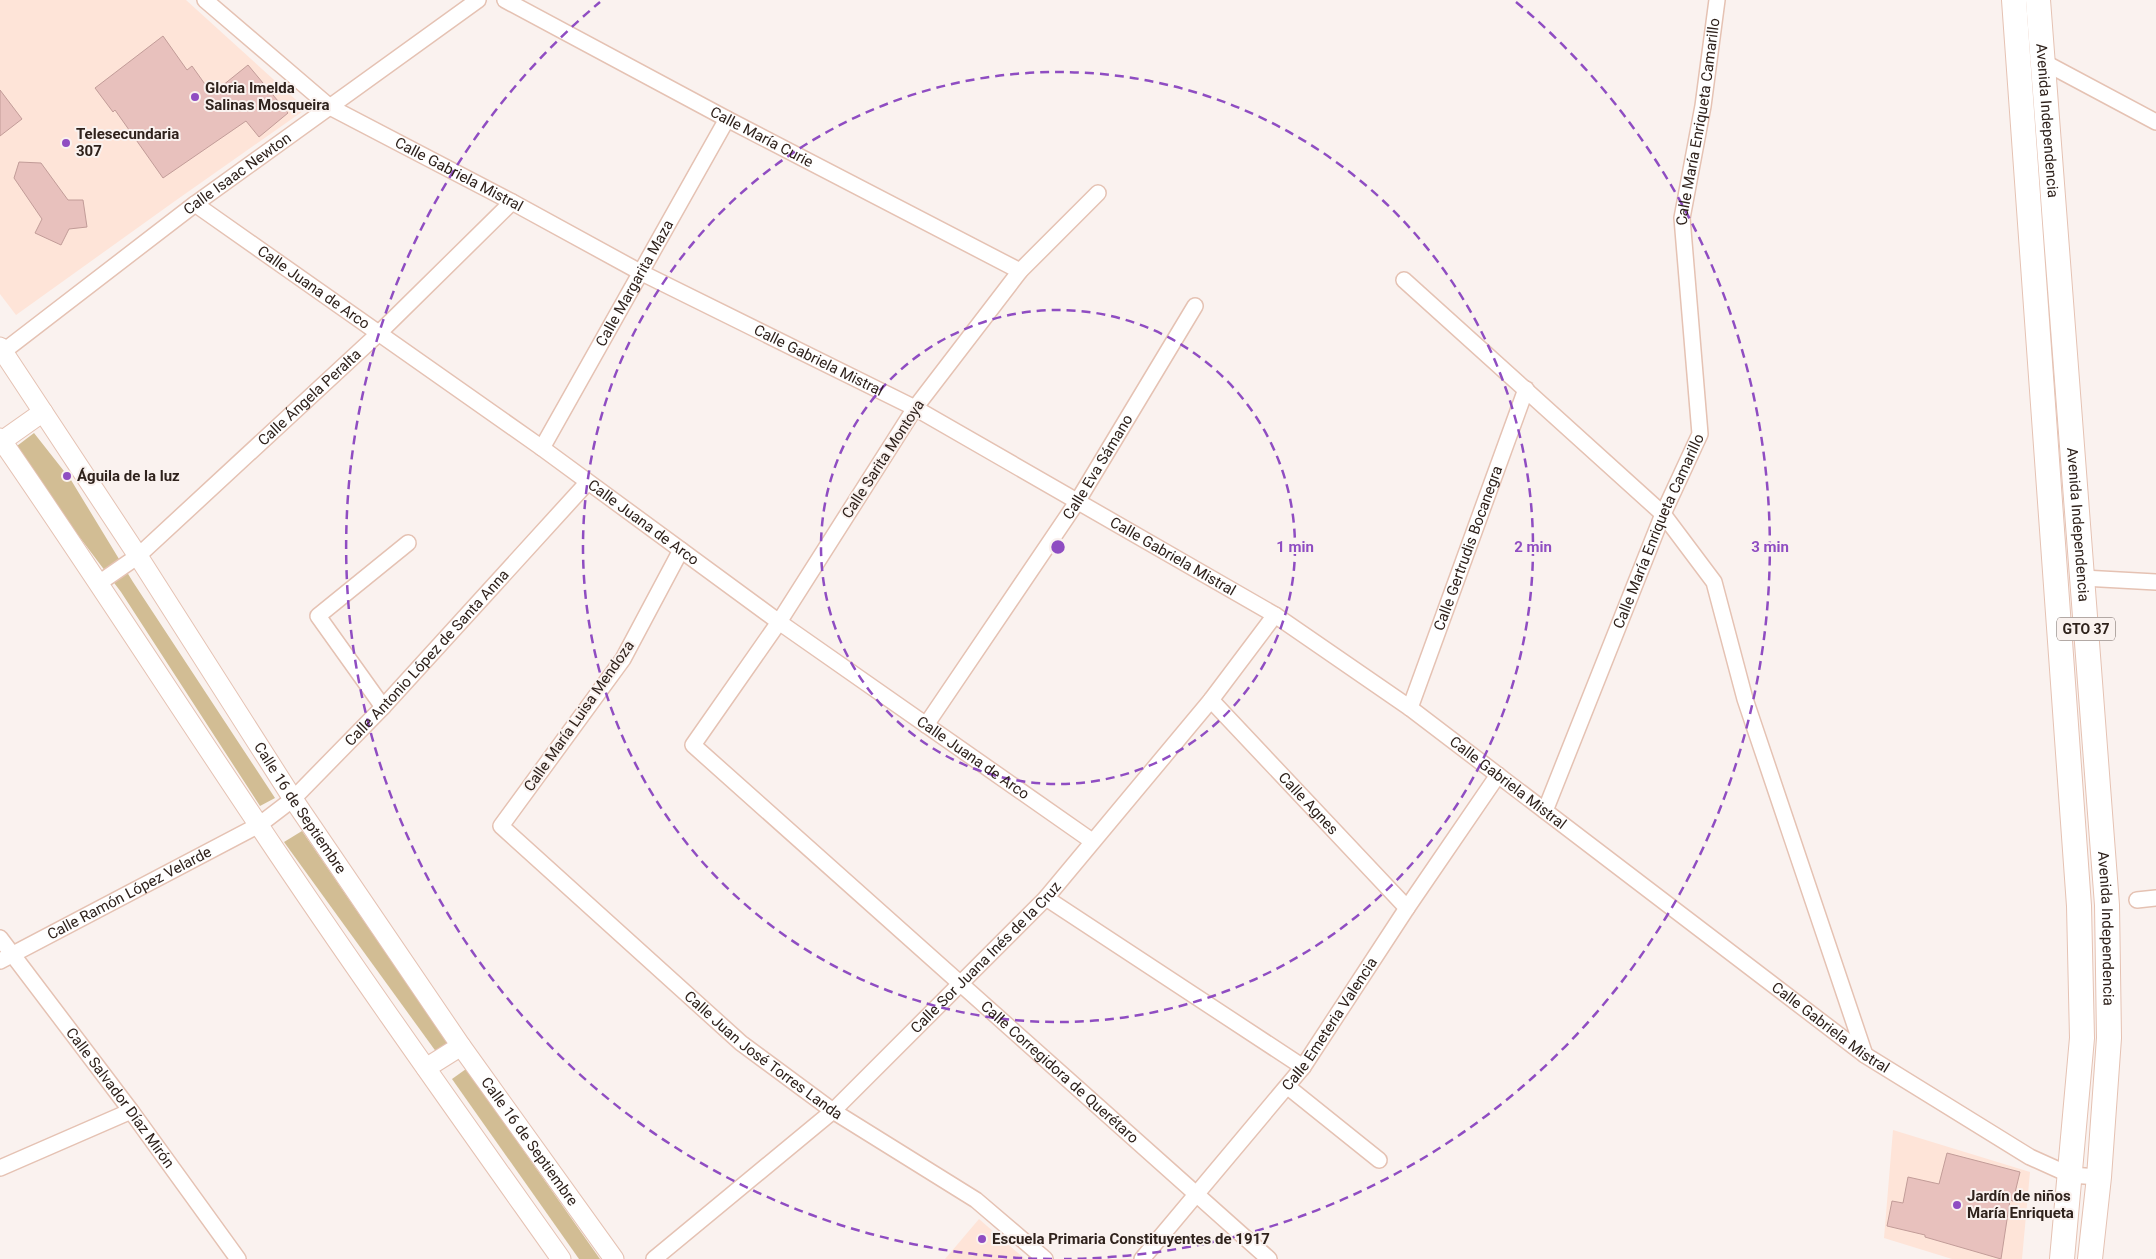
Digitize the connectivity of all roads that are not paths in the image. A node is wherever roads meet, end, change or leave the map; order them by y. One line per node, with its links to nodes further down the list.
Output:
1 (205, 0): 9 (street, Calle Gabriela Mistral)
2 (478, 0): 9 (street, Calle Isaac Newton)
3 (505, 0): 10 (street, Calle María Curie)
4 (1717, 0): 28 (street, Calle María Enriqueta Camarillo)
5 (2014, 0): 7 (main road, Avenida Independencia / GTO 37)
6 (2038, 0): 8 (main road, Avenida Independencia / GTO 37)
7 (2016, 56): 8 (street); 64 (main road, Avenida Independencia / GTO 37)
8 (2042, 60): 11 (street); 32 (main road, Avenida Independencia / GTO 37)
9 (330, 107): 13 (street, Calle Gabriela Mistral); 14 (street, Calle Isaac Newton)
10 (728, 119): 15 (street, Calle María Curie); 16 (street, Calle Margarita Maza)
11 (2156, 122)
12 (1098, 193): 15 (street, Calle Sarita Montoya)
13 (512, 202): 16 (street, Calle Gabriela Mistral); 19 (street, Calle Ángela Peralta)
14 (194, 204): 19 (street, Calle Juana de Arco); 20 (street, Calle Isaac Newton)
15 (1020, 271): 22 (street, Calle Sarita Montoya)
16 (640, 272): 22 (street, Calle Gabriela Mistral); 25 (street, Calle Margarita Maza)
17 (1404, 280): 21 (street)
18 (1195, 306): 27 (street, Calle Eva Sámano)
19 (378, 334): 25 (street, Calle Juana de Arco); 31 (street, Calle Ángela Peralta)
20 (1, 351): 23 (street, Calle 16 de Septiembre)
21 (1526, 389): 28 (street); 39 (street, Calle Gertrudis Bocanegra)
22 (915, 408): 27 (street, Calle Gabriela Mistral); 36 (street, Calle Sarita Montoya)
23 (43, 412): 24 (street); 31 (street, Calle 16 de Septiembre)
24 (1, 439): 34 (street)
25 (542, 448): 26 (street, Calle Juana de Arco)
26 (587, 482): 30 (street, Calle Juana de Arco); 38 (street, Calle Antonio López de Santa Anna)
27 (1077, 502): 35 (street, Calle Gabriela Mistral); 40 (street, Calle Eva Sámano)
28 (1663, 514): 44 (street, Calle María Enriqueta Camarillo); 56 (street)
29 (408, 543): 38 (street)
30 (681, 550): 36 (street, Calle Juana de Arco); 46 (street, Calle María Luisa Mendoza)
31 (138, 556): 34 (street, Calle Ángela Peralta); 43 (street, Calle 16 de Septiembre)
32 (2083, 578): 33 (street); 65 (main road, Avenida Independencia / GTO 37)
33 (2156, 582)
34 (99, 583): 45 (street)
35 (1275, 614): 37 (street, Calle Sor Juana Inés de la Cruz); 39 (street, Calle Gabriela Mistral)
36 (779, 622): 40 (street, Calle Juana de Arco); 41 (street, Calle Sarita Montoya)
37 (1212, 700): 47 (street, Calle Sor Juana Inés de la Cruz); 51 (street, Calle Agnes)
38 (383, 707): 43 (street, Calle Antonio López de Santa Anna)
39 (1410, 708): 42 (street, Calle Gabriela Mistral)
40 (926, 724): 47 (street, Calle Juana de Arco)
41 (693, 746): 54 (street, Calle Corregidora de Querétaro)
42 (1498, 775): 44 (street, Calle Gabriela Mistral); 51 (street, Calle Emeteria Valencia)
43 (293, 799): 45 (street, Calle Antonio López de Santa Anna); 55 (street, Calle 16 de Septiembre)
44 (1545, 811): 56 (street, Calle Gabriela Mistral)
45 (258, 825): 53 (street, Calle Ramón López Velarde); 58 (street)
46 (501, 826): 61 (street, Calle Juan José Torres Landa)
47 (1092, 841): 48 (street, Calle Sor Juana Inés de la Cruz)
48 (1046, 898): 54 (street, Calle Sor Juana Inés de la Cruz); 57 (street)
49 (2156, 898): 50 (street)
50 (2137, 900)
51 (1407, 908): 57 (street, Calle Emeteria Valencia)
52 (0, 938): 53 (street, Calle Salvador Díaz Mirón)
53 (6, 958): 60 (street, Calle Salvador Díaz Mirón)
54 (961, 984): 61 (street, Calle Sor Juana Inés de la Cruz); 66 (street, Calle Corregidora de Querétaro)
55 (461, 1046): 58 (street); 69 (street, Calle 16 de Septiembre)
56 (1865, 1056): 64 (street, Calle Gabriela Mistral)
57 (1303, 1067): 59 (street, Calle Emeteria Valencia)
58 (426, 1068): 68 (street)
59 (1288, 1087): 62 (street); 66 (street, Calle Emeteria Valencia)
60 (131, 1111): 63 (street); 67 (street, Calle Salvador Díaz Mirón)
61 (833, 1111): 70 (street, Calle Sor Juana Inés de la Cruz); 71 (street, Calle Juan José Torres Landa)
62 (1379, 1160)
63 (0, 1168)
64 (2070, 1175): 65 (street, Calle Gabriela Mistral); 74 (main road, Avenida Independencia / GTO 37)
65 (2099, 1178): 75 (main road, Avenida Independencia / GTO 37)
66 (1197, 1195): 72 (street, Calle Emeteria Valencia); 73 (street, Calle Corregidora de Querétaro)
67 (238, 1259)
68 (561, 1259)
69 (614, 1259)
70 (654, 1259)
71 (1045, 1259)
72 (1142, 1259)
73 (1269, 1259)
74 (2062, 1259)
75 (2090, 1259)

